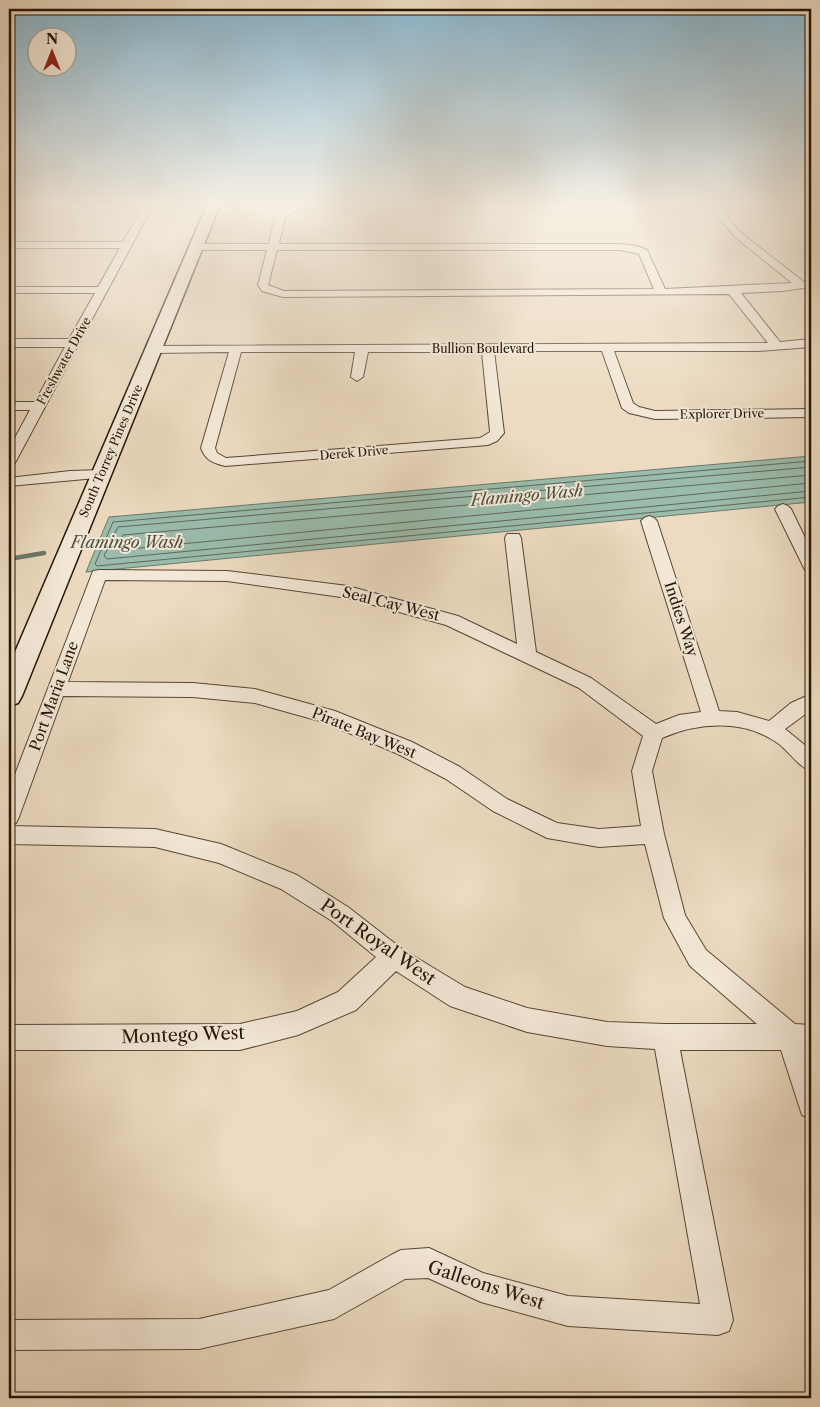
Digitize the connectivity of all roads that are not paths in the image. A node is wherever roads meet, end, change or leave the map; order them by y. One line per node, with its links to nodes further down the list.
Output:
1 (114, 271): 8 (street, Freshwater Drive)
2 (186, 271): 16 (main road, South Torrey Pines Drive)
3 (267, 271): 10 (street)
4 (651, 271): 10 (street)
5 (787, 271): 6 (street)
6 (806, 284): 9 (street)
7 (9, 290): 8 (street)
8 (103, 290): 12 (street, Freshwater Drive)
9 (733, 291): 10 (street); 14 (street)
10 (661, 292)
11 (9, 343): 12 (street)
12 (74, 343): 22 (street, Freshwater Drive)
13 (811, 343): 14 (street, Bullion Boulevard)
14 (777, 346): 15 (street, Bullion Boulevard)
15 (607, 348): 19 (street, Bullion Boulevard); 23 (street)
16 (154, 349): 17 (street, Bullion Boulevard); 27 (main road, South Torrey Pines Drive)
17 (236, 349): 18 (street, Bullion Boulevard); 25 (street)
18 (362, 349): 19 (street, Bullion Boulevard); 20 (street)
19 (488, 349): 25 (street, Derek Drive)
20 (357, 377)
21 (9, 406): 22 (street)
22 (39, 406): 26 (street, Freshwater Drive)
23 (634, 410): 24 (street, Explorer Drive)
24 (811, 412)
25 (216, 459)
26 (9, 462)
27 (102, 474): 28 (street); 36 (main road, South Torrey Pines Drive)
28 (9, 482)
29 (783, 509): 32 (street)
30 (649, 521): 38 (street, Indies Way)
31 (513, 538): 34 (street)
32 (811, 566)
33 (99, 574): 34 (street, Seal Cay West); 35 (street, Port Maria Lane)
34 (528, 657): 40 (street, Seal Cay West)
35 (56, 689): 42 (street, Port Maria Lane); 43 (street, Pirate Bay West)
36 (9, 696)
37 (811, 701): 39 (street)
38 (712, 717): 39 (street); 40 (street)
39 (772, 729): 41 (street)
40 (654, 733): 43 (street)
41 (811, 763)
42 (9, 817)
43 (653, 834): 47 (street)
44 (9, 835): 45 (street, Port Royal West)
45 (394, 957): 46 (street, Port Royal West); 48 (street, Montego West)
46 (665, 1037): 47 (street, Port Royal West); 50 (street, Galleons West)
47 (801, 1037): 49 (street)
48 (9, 1038)
49 (811, 1106)
50 (9, 1335)

